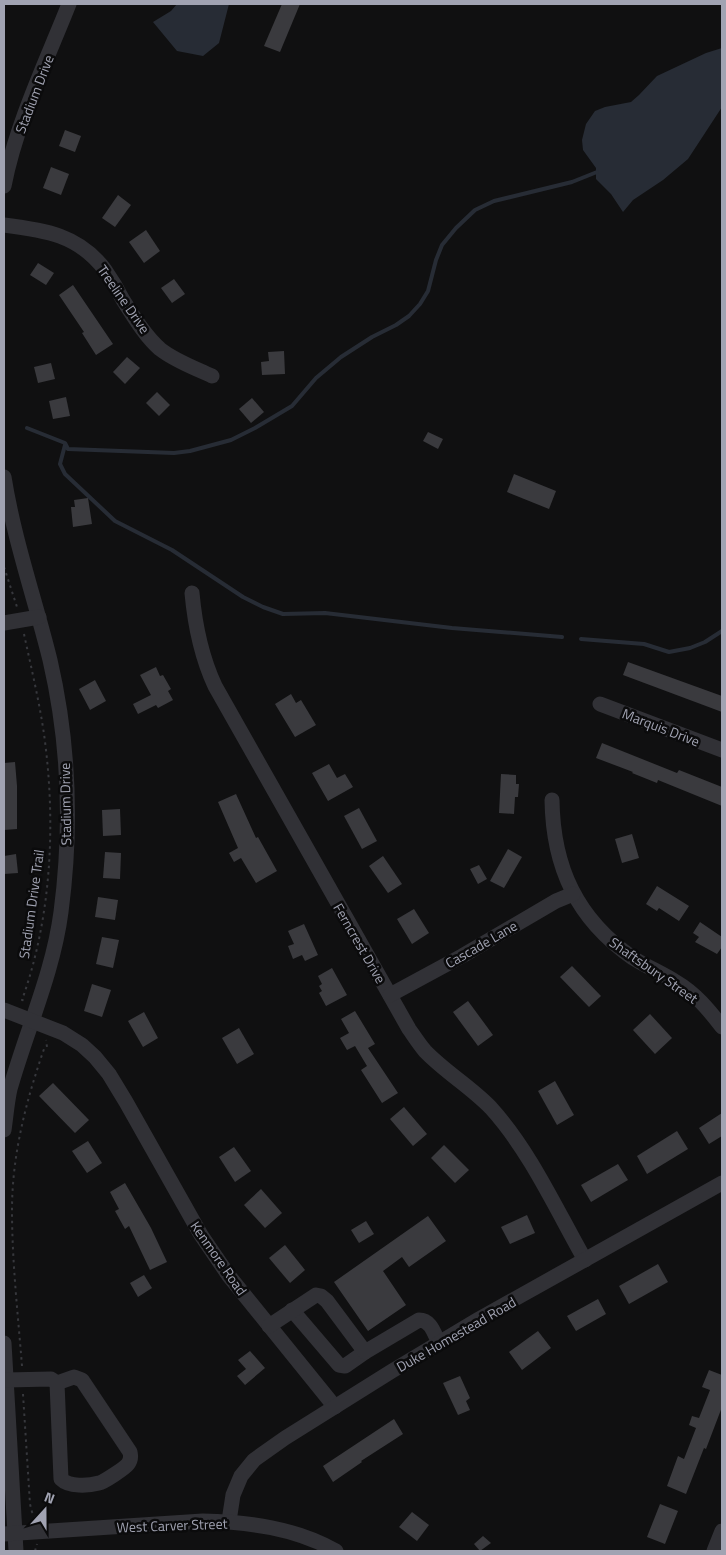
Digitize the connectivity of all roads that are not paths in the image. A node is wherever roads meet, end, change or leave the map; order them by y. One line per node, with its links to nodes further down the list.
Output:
1 (69, 4): 2 (street, Stadium Drive)
2 (4, 186)
3 (4, 225): 4 (street, Treeline Drive)
4 (212, 376)
5 (4, 477): 7 (street, Stadium Drive)
6 (192, 593): 13 (street, Ferncrest Drive)
7 (38, 616): 8 (street); 15 (street, Stadium Drive)
8 (4, 622)
9 (600, 704): 10 (street, Marquis Drive)
10 (722, 750)
11 (552, 800): 12 (street, Shaftsbury Street)
12 (573, 894): 13 (street, Cascade Lane); 16 (street, Shaftsbury Street)
13 (390, 995): 19 (street, Ferncrest Drive)
14 (4, 1010): 15 (street, Kenmore Road)
15 (33, 1021): 17 (street, Stadium Drive); 21 (street, Kenmore Road)
16 (722, 1027)
17 (4, 1130)
18 (722, 1183): 19 (street, Duke Homestead Road)
19 (585, 1260): 22 (street, Duke Homestead Road)
20 (292, 1310): 21 (street); 24 (street); 24 (street)
21 (269, 1326): 27 (street, Kenmore Road)
22 (439, 1342): 24 (street); 27 (street, Duke Homestead Road)
23 (4, 1352): 25 (street)
24 (365, 1352)
25 (6, 1380): 26 (street); 30 (street)
26 (57, 1384): 26 (street)
27 (335, 1407): 28 (street, Duke Homestead Road)
28 (229, 1522): 30 (street, West Carver Street); 32 (street, West Carver Street)
29 (722, 1531): 33 (street)
30 (10, 1534): 31 (street)
31 (16, 1551)
32 (336, 1551)
33 (714, 1551)

